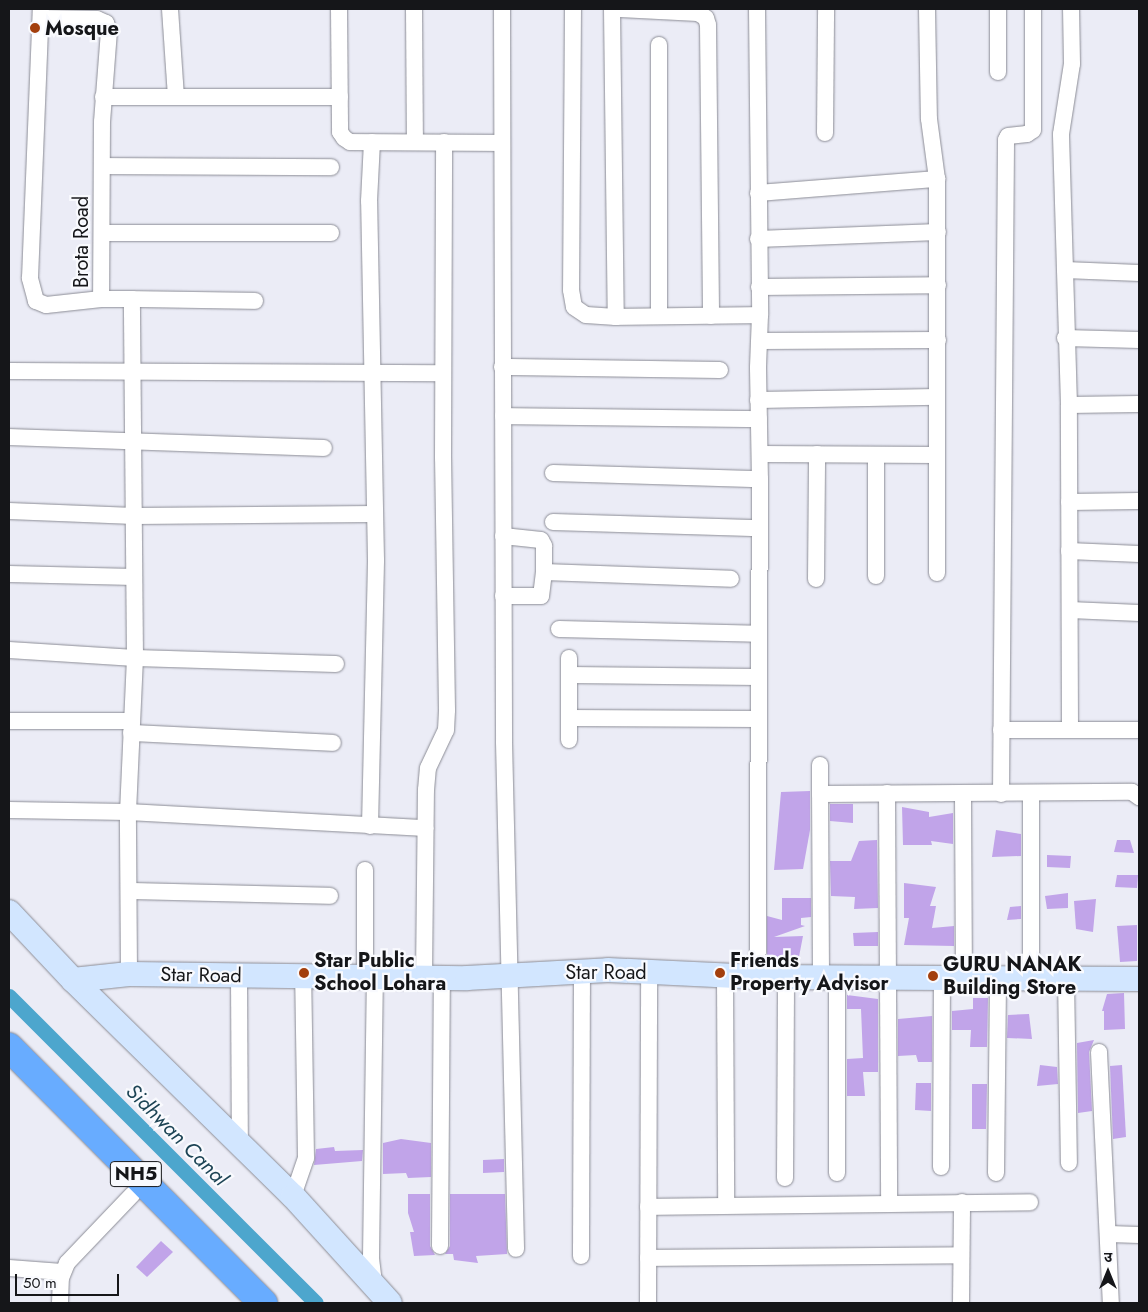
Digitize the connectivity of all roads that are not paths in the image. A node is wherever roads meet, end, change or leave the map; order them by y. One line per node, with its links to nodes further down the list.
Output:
1 (170, 9): 18 (street)
2 (339, 9): 19 (street)
3 (414, 9): 21 (street)
4 (502, 9): 24 (street)
5 (573, 9): 43 (street)
6 (612, 9): 43 (street)
7 (620, 9): 42 (street)
8 (757, 9): 28 (street)
9 (826, 9): 20 (street)
10 (927, 9): 27 (street)
11 (998, 9): 16 (street)
12 (1032, 9): 101 (street)
13 (1071, 9): 33 (street)
14 (41, 13): 17 (street, Brota Road); 37 (street, Brota Road)
15 (659, 45): 41 (street)
16 (998, 72)
17 (103, 97): 18 (street); 25 (street, Brota Road)
18 (176, 97): 19 (street)
19 (340, 97): 22 (street)
20 (825, 133)
21 (415, 141): 22 (street); 23 (street)
22 (372, 142): 52 (street)
23 (444, 142): 24 (street); 53 (street)
24 (501, 144): 48 (street)
25 (102, 166): 26 (street); 31 (street, Brota Road)
26 (331, 167)
27 (937, 179): 28 (street); 30 (street)
28 (758, 193): 32 (street)
29 (331, 232): 31 (street)
30 (938, 232): 32 (street); 35 (street)
31 (102, 233): 37 (street, Brota Road)
32 (758, 239): 36 (street)
33 (1065, 270): 34 (street); 44 (street)
34 (1139, 273)
35 (938, 285): 36 (street); 45 (street)
36 (759, 287): 40 (street)
37 (102, 299): 38 (street)
38 (132, 299): 39 (street); 51 (street)
39 (255, 302)
40 (760, 315): 42 (street); 47 (street)
41 (659, 316): 42 (street); 43 (street)
42 (711, 316)
43 (616, 317)
44 (1065, 338): 46 (street); 57 (street)
45 (938, 340): 47 (street); 54 (street)
46 (1139, 340)
47 (760, 341): 55 (street)
48 (502, 368): 49 (street); 58 (street)
49 (720, 370)
50 (9, 371): 51 (street)
51 (132, 372): 52 (street); 61 (street)
52 (373, 373): 53 (street); 72 (street)
53 (444, 374): 116 (street)
54 (937, 397): 55 (street); 66 (street)
55 (758, 400): 59 (street)
56 (1139, 404): 57 (street)
57 (1070, 405): 70 (street)
58 (503, 416): 59 (street); 76 (street)
59 (759, 419): 63 (street)
60 (9, 437): 61 (street)
61 (133, 441): 62 (street); 73 (street)
62 (324, 448)
63 (760, 454): 64 (street); 68 (street)
64 (817, 454): 65 (street); 85 (street)
65 (876, 455): 66 (street); 82 (street)
66 (936, 455): 80 (street)
67 (553, 473): 68 (street)
68 (760, 479): 75 (street)
69 (1139, 501): 70 (street)
70 (1070, 502): 77 (street)
71 (9, 511): 73 (street)
72 (375, 514): 73 (street); 115 (street)
73 (134, 516): 83 (street)
74 (552, 522): 75 (street)
75 (760, 528): 90 (street)
76 (503, 536): 79 (street); 86 (street)
77 (1070, 551): 78 (street); 87 (street)
78 (1139, 554)
79 (544, 572): 84 (street); 86 (street)
80 (936, 573)
81 (9, 574): 83 (street)
82 (876, 576)
83 (134, 577): 92 (street)
84 (731, 579)
85 (816, 579)
86 (503, 596): 124 (street)
87 (1070, 610): 88 (street); 102 (street)
88 (1139, 613)
89 (559, 629): 90 (street)
90 (757, 634): 96 (street)
91 (9, 650): 92 (street)
92 (135, 658): 94 (street); 100 (street)
93 (569, 658): 95 (street)
94 (336, 664)
95 (569, 675): 96 (street); 97 (street)
96 (758, 677): 98 (street)
97 (569, 718): 98 (street); 104 (street)
98 (758, 719): 132 (street)
99 (9, 721): 100 (street)
100 (131, 727): 105 (street); 114 (street)
101 (1001, 730): 102 (street); 109 (street)
102 (1070, 730): 103 (street)
103 (1139, 730)
104 (569, 740)
105 (333, 743)
106 (820, 765): 108 (street)
107 (887, 793): 108 (street); 111 (street); 133 (street)
108 (820, 794): 129 (street)
109 (1001, 794): 110 (street); 111 (street)
110 (1031, 794): 112 (street); 136 (street)
111 (963, 795): 134 (street)
112 (1139, 797)
113 (9, 810): 114 (street)
114 (128, 812): 115 (street); 118 (street)
115 (370, 826): 116 (street)
116 (426, 828): 131 (street)
117 (365, 870): 130 (street)
118 (130, 891): 119 (street); 123 (street)
119 (330, 896)
120 (9, 912): 139 (street)
121 (582, 971): 122 (street, Star Road); 124 (street, Star Road); 161 (street)
122 (649, 972): 127 (street, Star Road); 155 (street)
123 (129, 974): 125 (street, Star Road); 139 (street, Star Road)
124 (512, 975): 131 (street, Star Road); 159 (street)
125 (239, 976): 126 (street, Star Road); 143 (street)
126 (303, 976): 130 (street, Star Road); 150 (street)
127 (724, 976): 132 (street, Star Road); 154 (street)
128 (786, 976): 129 (street, Star Road); 132 (street, Star Road); 148 (street)
129 (829, 976): 133 (street, Star Road); 146 (street)
130 (370, 977): 131 (street, Star Road); 165 (street)
131 (433, 977): 158 (street)
132 (757, 977)
133 (888, 978): 134 (street, Star Road); 151 (street)
134 (953, 978): 135 (street, Star Road); 145 (street)
135 (998, 978): 136 (street, Star Road); 147 (street)
136 (1031, 978): 137 (street, Star Road)
137 (1066, 978): 138 (street, Star Road); 144 (street)
138 (1139, 979)
139 (73, 980): 143 (street)
140 (9, 1047): 168 (highway, NH5)
141 (1099, 1052): 156 (street)
142 (9, 1069): 149 (highway, NH5)
143 (240, 1143): 150 (street)
144 (1070, 1163)
145 (941, 1167)
146 (837, 1173)
147 (996, 1173)
148 (785, 1178)
149 (133, 1194): 164 (street); 167 (highway, NH5)
150 (293, 1196): 165 (street)
151 (889, 1202): 152 (street); 154 (street)
152 (962, 1202): 153 (street); 160 (street)
153 (1030, 1202)
154 (726, 1205): 155 (street)
155 (648, 1207): 162 (street)
156 (1109, 1234): 157 (street); 172 (street)
157 (1139, 1235)
158 (440, 1246)
159 (516, 1249)
160 (961, 1255): 162 (street); 171 (street)
161 (581, 1256)
162 (648, 1258): 170 (street)
163 (9, 1268): 164 (street)
164 (62, 1272): 166 (street)
165 (374, 1283): 169 (street)
166 (60, 1303)
167 (240, 1303)
168 (263, 1303)
169 (390, 1303)
170 (648, 1303)
171 (961, 1303)
172 (1110, 1303)

